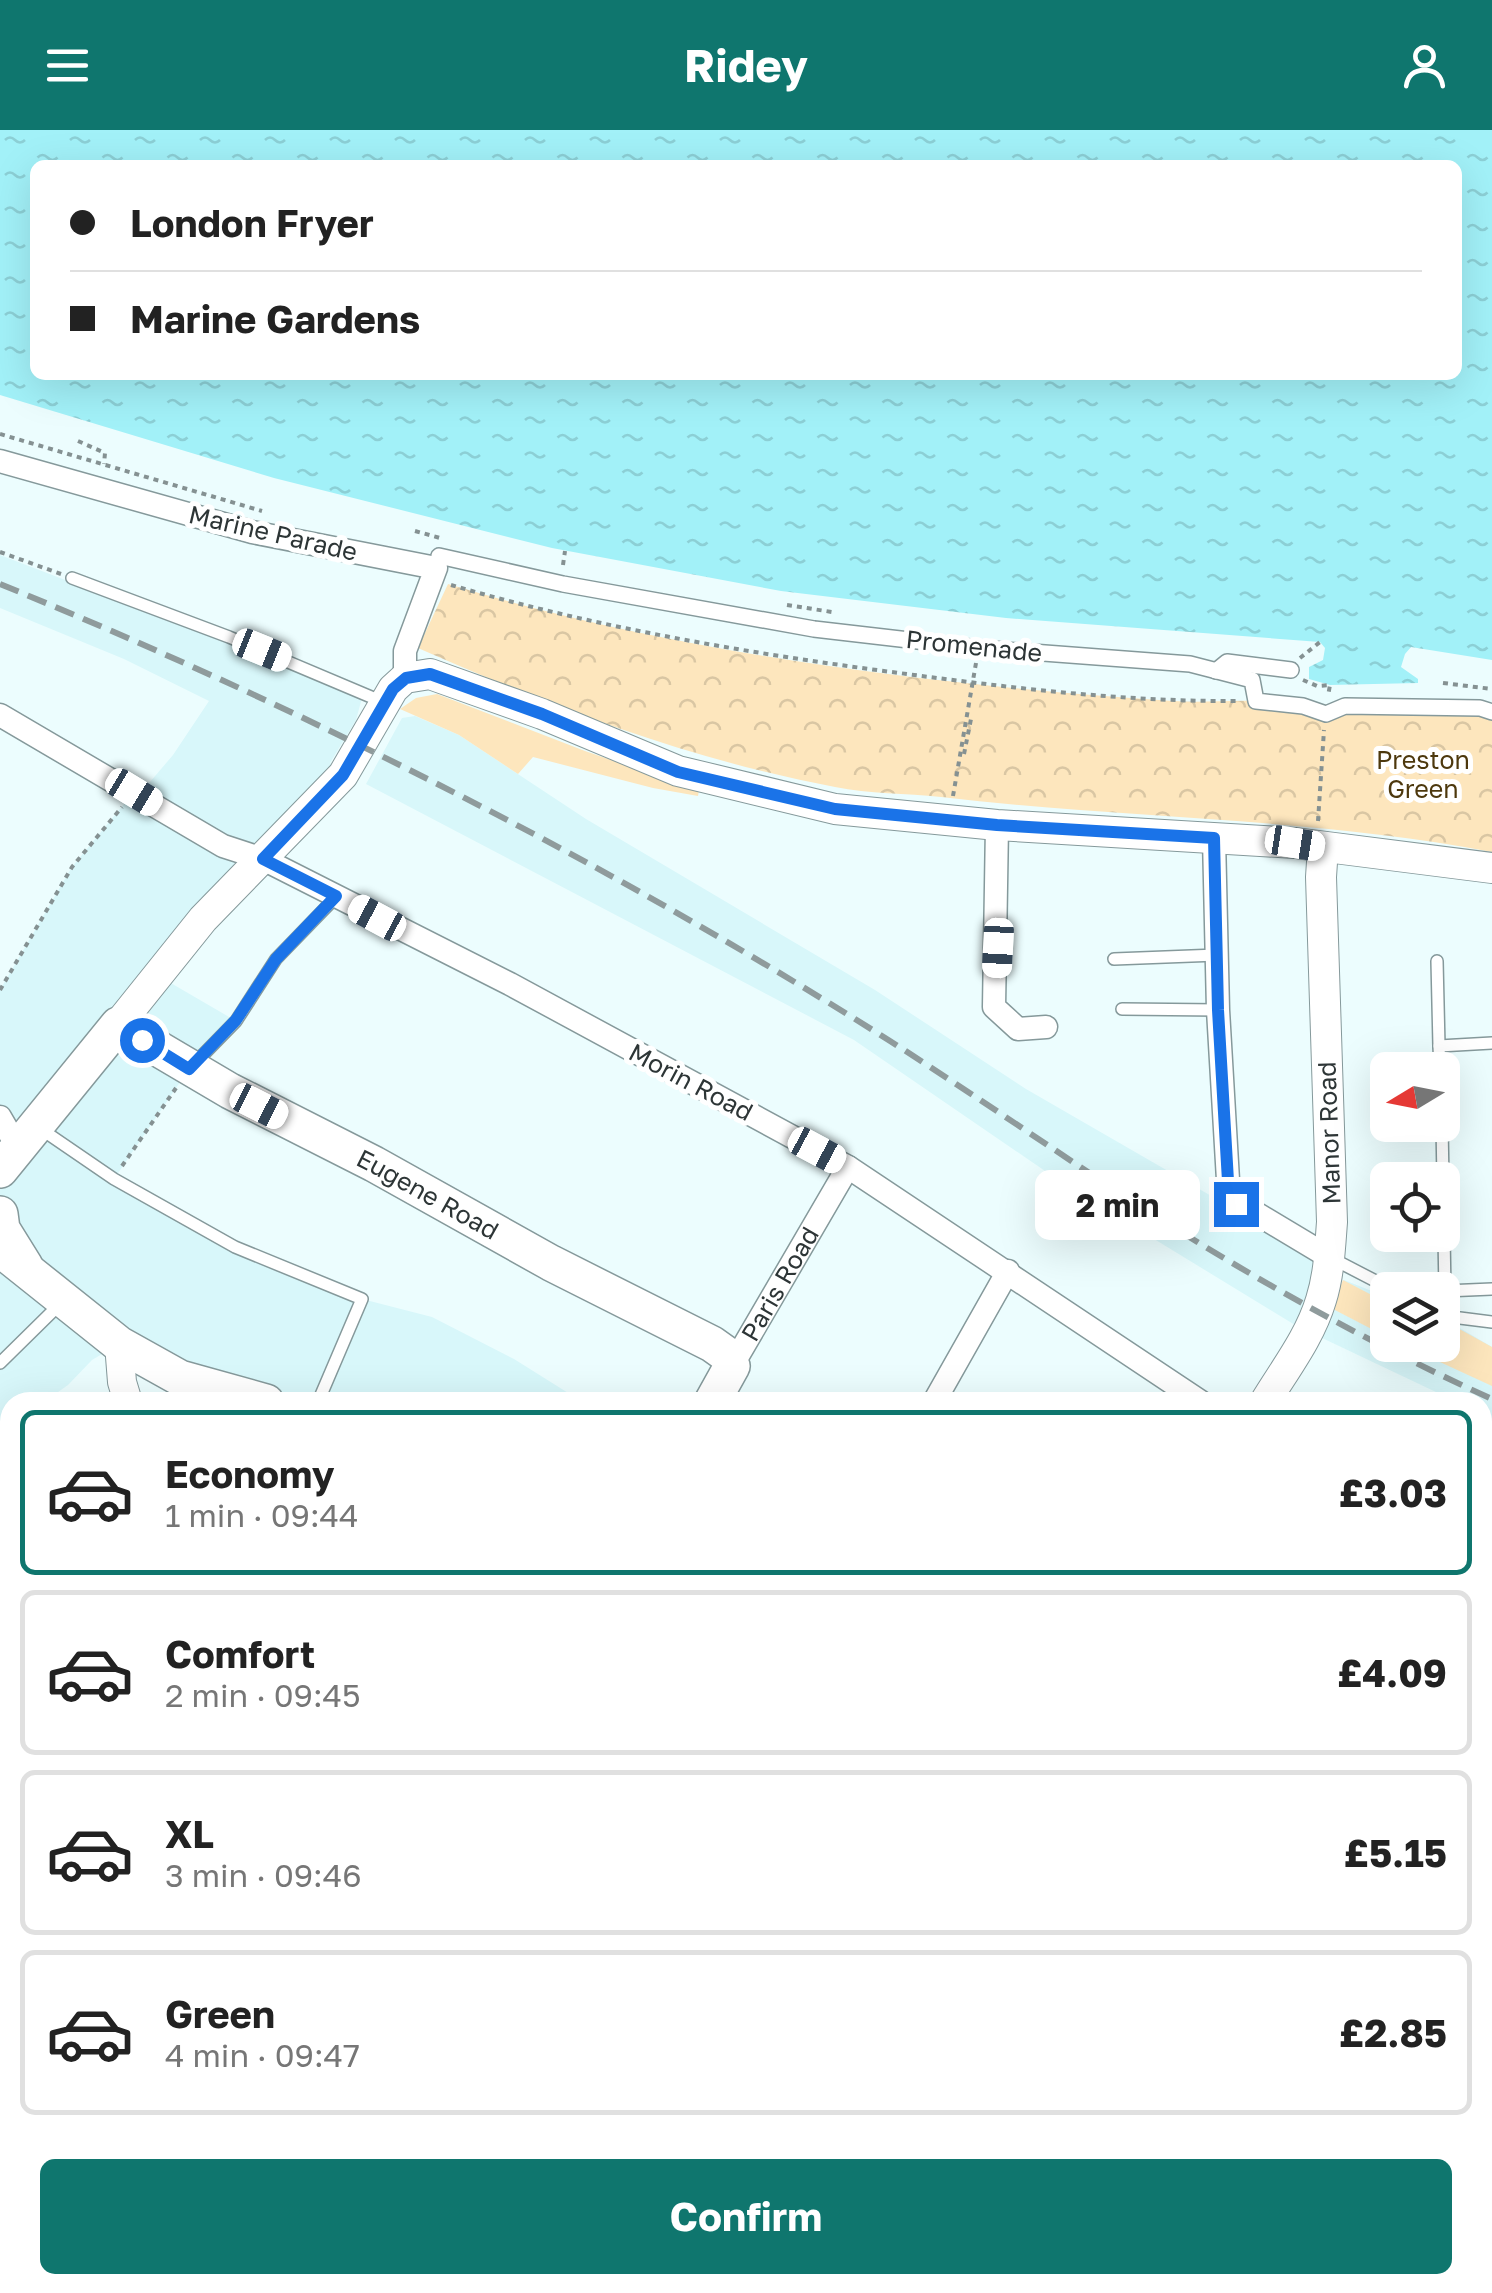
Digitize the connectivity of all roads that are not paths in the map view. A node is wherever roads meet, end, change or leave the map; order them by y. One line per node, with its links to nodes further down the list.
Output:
1 (0, 461): 6 (street, Marine Parade)
2 (439, 556): 5 (street, Promenade)
3 (72, 578): 7 (lane)
4 (1296, 664): 5 (street)
5 (1216, 670): 8 (street, Promenade)
6 (406, 678): 7 (main road); 10 (main road)
7 (383, 702): 13 (main road)
8 (1492, 712)
9 (0, 715): 13 (street, Morin Road)
10 (997, 825): 12 (main road); 22 (street)
11 (1310, 834): 12 (main road); 14 (main road); 33 (main road, Manor Road)
12 (1214, 838): 16 (street)
13 (263, 859): 15 (street, Morin Road); 21 (main road)
14 (1492, 868)
15 (336, 896): 26 (lane); 30 (street, Morin Road)
16 (1216, 955): 17 (lane); 20 (street)
17 (1114, 959)
18 (1437, 961): 24 (lane)
19 (1122, 1010): 20 (lane)
20 (1218, 1010): 33 (street)
21 (118, 1025): 26 (main road, Eugene Road); 29 (main road)
22 (1046, 1027)
23 (1492, 1042): 24 (lane)
24 (1439, 1046): 25 (lane)
25 (1439, 1052)
26 (189, 1069): 45 (main road, Eugene Road)
27 (0, 1117): 29 (street)
28 (1442, 1142): 35 (lane)
29 (18, 1148): 50 (lane)
30 (848, 1166): 34 (street, Morin Road); 45 (street, Paris Road)
31 (0, 1214): 36 (main road)
32 (0, 1249): 36 (main road)
33 (1329, 1257): 37 (lane); 54 (main road, Manor Road)
34 (1008, 1271): 52 (street); 53 (street, Morin Road)
35 (1445, 1272)
36 (32, 1275): 40 (main road)
37 (1370, 1278)
38 (1492, 1289): 39 (lane)
39 (1460, 1290)
40 (64, 1301): 43 (main road); 44 (lane)
41 (1460, 1317): 42 (lane)
42 (1492, 1322)
43 (119, 1344): 46 (main road); 47 (street)
44 (0, 1363)
45 (732, 1366): 51 (main road, Paris Road)
46 (171, 1372): 48 (street); 49 (main road)
47 (125, 1392)
48 (143, 1392)
49 (230, 1392)
50 (322, 1392)
51 (718, 1392)
52 (940, 1392)
53 (1186, 1392)
54 (1270, 1392)

